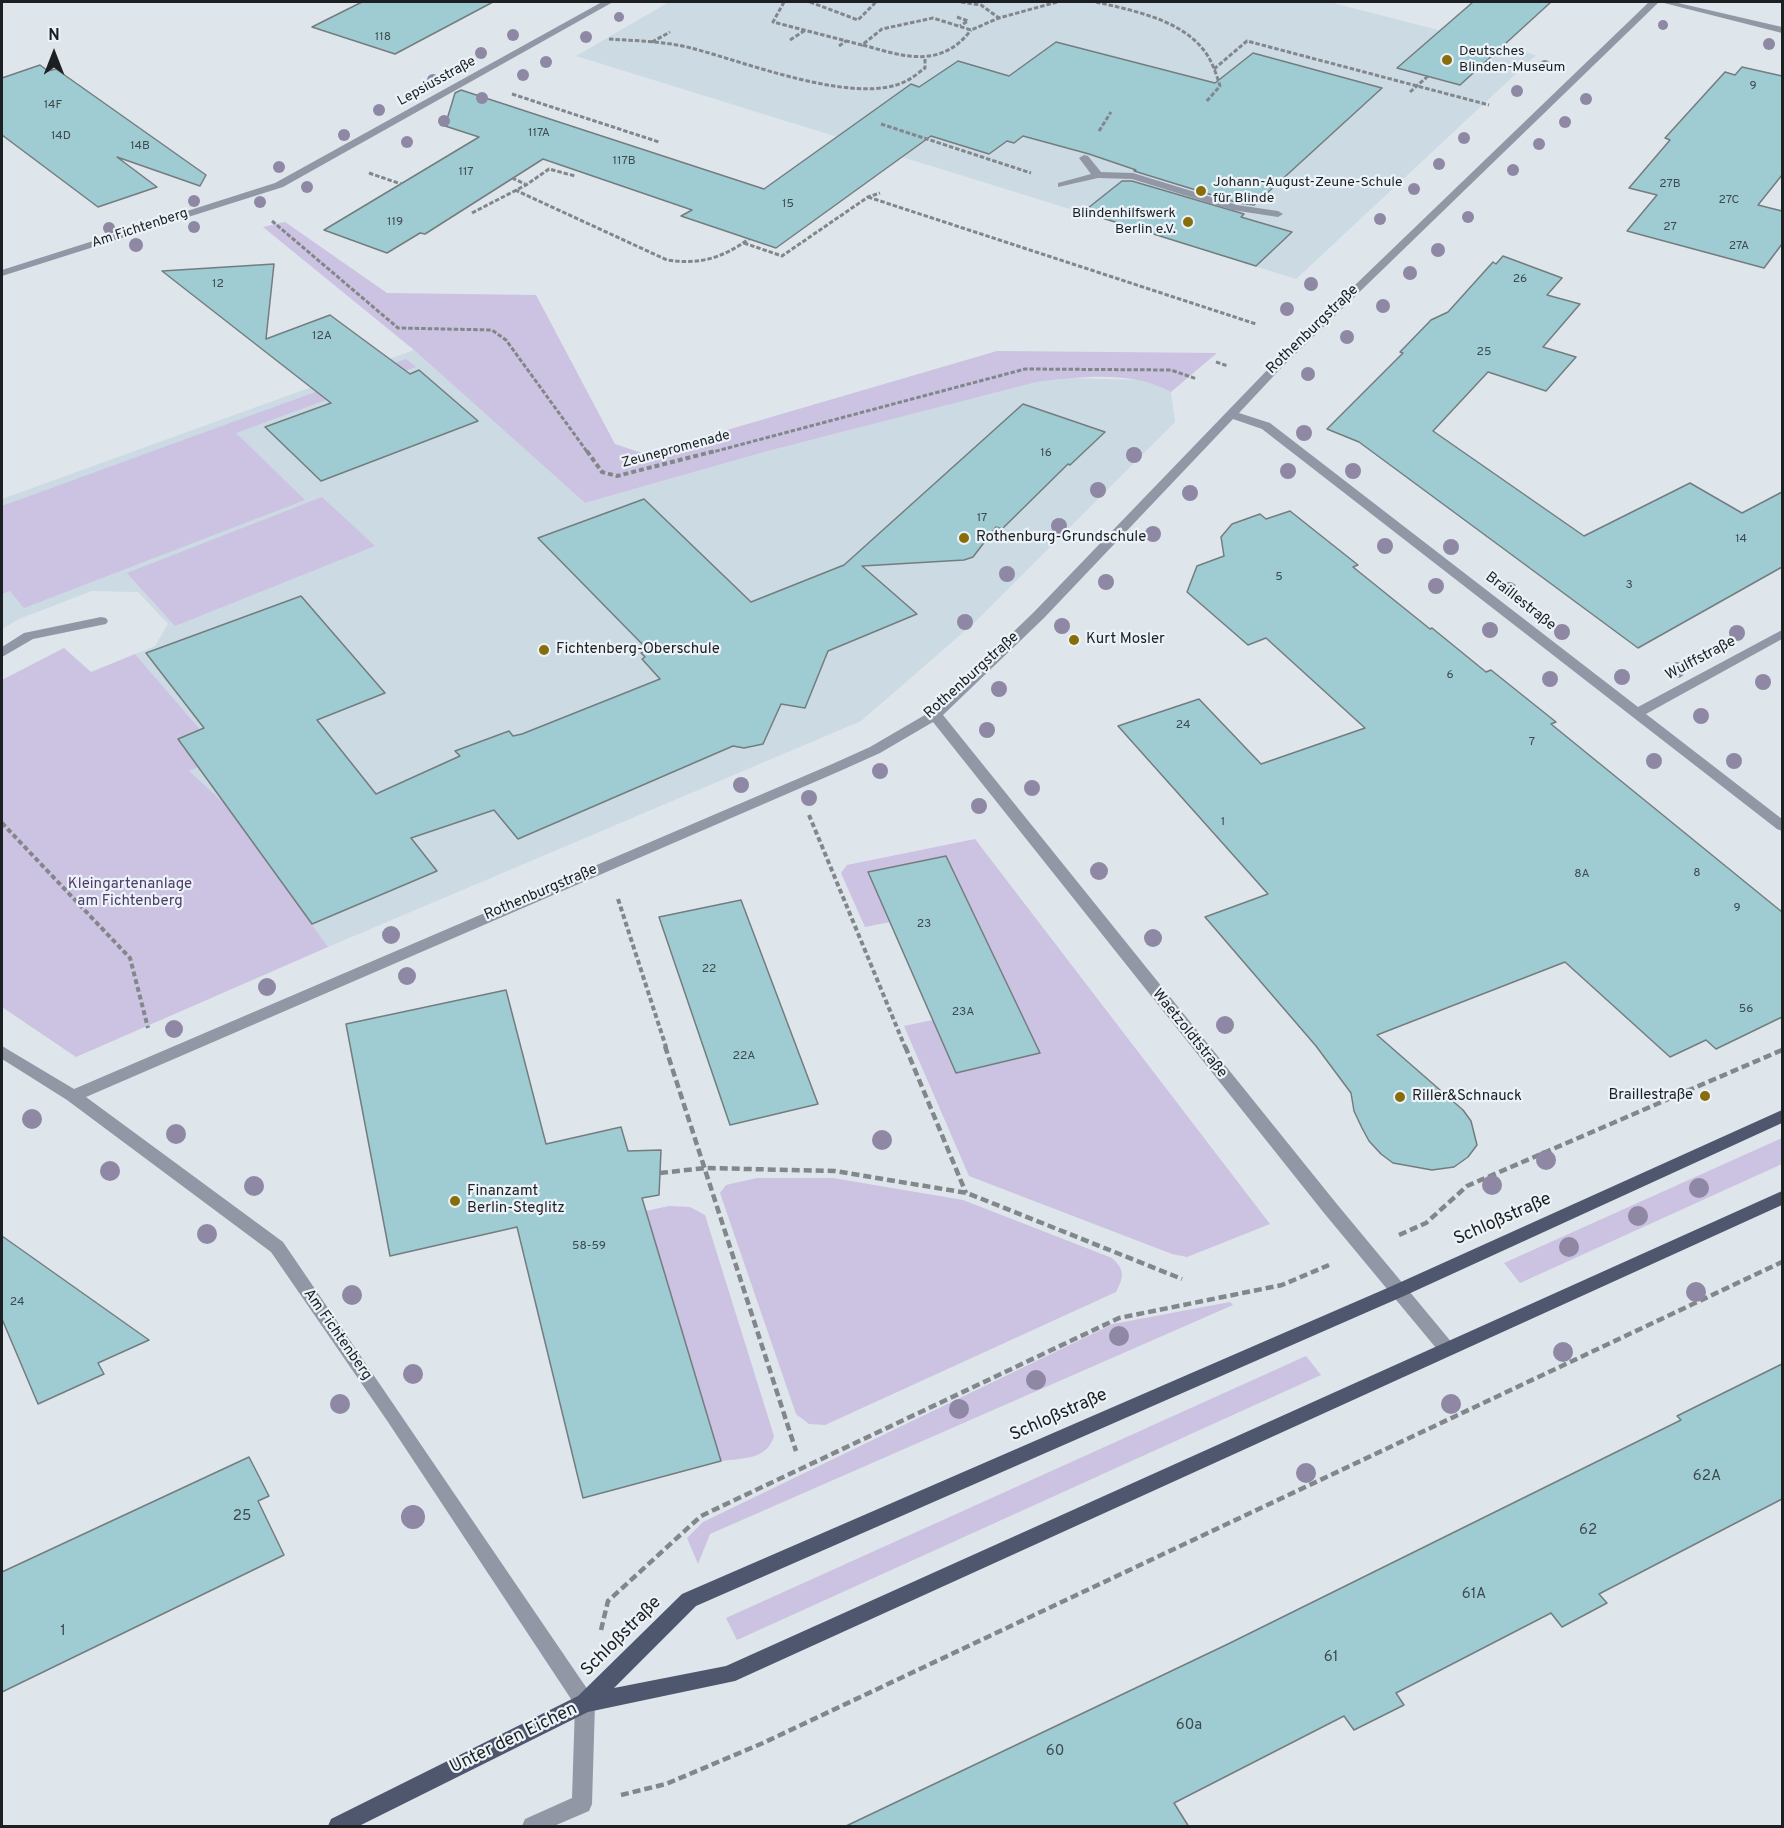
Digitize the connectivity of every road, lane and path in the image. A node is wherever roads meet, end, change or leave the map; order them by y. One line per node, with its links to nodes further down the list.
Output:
1 (608, 2): 44 (street, Lepsiusstraße)
2 (784, 2): 15 (path)
3 (810, 2): 11 (path)
4 (824, 2): 11 (path)
5 (876, 2): 11 (path)
6 (961, 2): 13 (path)
7 (1057, 2): 13 (path)
8 (1096, 2): 28 (path)
9 (1654, 2): 60 (street, Rothenburgstraße)
10 (1665, 2): 17 (street)
11 (818, 5)
12 (957, 17): 14 (path)
13 (999, 18): 16 (path)
14 (960, 27): 16 (path); 23 (path)
15 (804, 30): 20 (path); 21 (path)
16 (971, 30): 27 (path)
17 (1782, 30)
18 (670, 32): 22 (path)
19 (609, 39): 22 (path)
20 (790, 40)
21 (846, 41): 23 (path); 24 (path)
22 (649, 43): 27 (path)
23 (862, 45): 25 (path)
24 (839, 46)
25 (887, 51): 26 (path); 27 (path)
26 (882, 55)
27 (925, 58)
28 (1214, 69): 30 (path); 33 (path)
29 (1428, 76): 30 (path)
30 (1418, 86): 31 (path); 34 (path)
31 (1410, 92)
32 (519, 96): 37 (path)
33 (1206, 102)
34 (1489, 105)
35 (1111, 111): 38 (path)
36 (881, 124): 38 (path)
37 (659, 142)
38 (1084, 158): 40 (street)
39 (362, 171): 43 (path)
40 (1098, 175): 46 (street); 51 (street)
41 (575, 176): 45 (path)
42 (512, 178): 45 (path)
43 (401, 184)
44 (279, 185): 55 (street, Am Fichtenberg)
45 (526, 185): 47 (path)
46 (1062, 185)
47 (515, 190): 50 (path); 54 (path)
48 (880, 193): 49 (path)
49 (868, 197): 54 (path); 56 (path)
50 (472, 213)
51 (1278, 214)
52 (271, 220): 59 (path, Zeunepromenade)
53 (749, 239): 54 (path)
54 (744, 243)
55 (2, 273)
56 (1256, 324)
57 (1216, 362): 58 (path)
58 (1228, 366)
59 (1197, 379)
60 (1231, 414): 64 (street, Braillestraße); 65 (street, Rothenburgstraße)
61 (101, 621): 63 (street)
62 (1782, 634): 64 (street, Wulffstraße)
63 (2, 653)
64 (1636, 714): 68 (street, Braillestraße)
65 (934, 715): 72 (street, Rothenburgstraße); 83 (street, Waetzoldtstraße)
66 (807, 811): 77 (path)
67 (2, 823): 72 (path)
68 (1782, 826)
69 (617, 895): 75 (path)
70 (1782, 1050): 79 (path)
71 (2, 1052): 73 (street, Am Fichtenberg)
72 (154, 1061): 73 (street, Rothenburgstraße)
73 (73, 1096): 87 (street, Am Fichtenberg)
74 (1782, 1116): 83 (main road, Schloßstraße)
75 (705, 1168): 76 (path); 77 (path); 85 (path)
76 (660, 1173)
77 (967, 1193): 82 (path)
78 (1782, 1198): 84 (main road, Schloßstraße)
79 (1394, 1237)
80 (1782, 1262): 88 (path)
81 (1330, 1265): 86 (path)
82 (1182, 1279)
83 (1398, 1291): 84 (street, Waetzoldtstraße); 87 (main road, Schloßstraße)
84 (1447, 1349): 87 (main road, Schloßstraße)
85 (796, 1451)
86 (608, 1601)
87 (585, 1703): 89 (main road, Unter den Eichen); 90 (street, Unter den Eichen)
88 (666, 1784)
89 (338, 1827)
90 (532, 1827)

